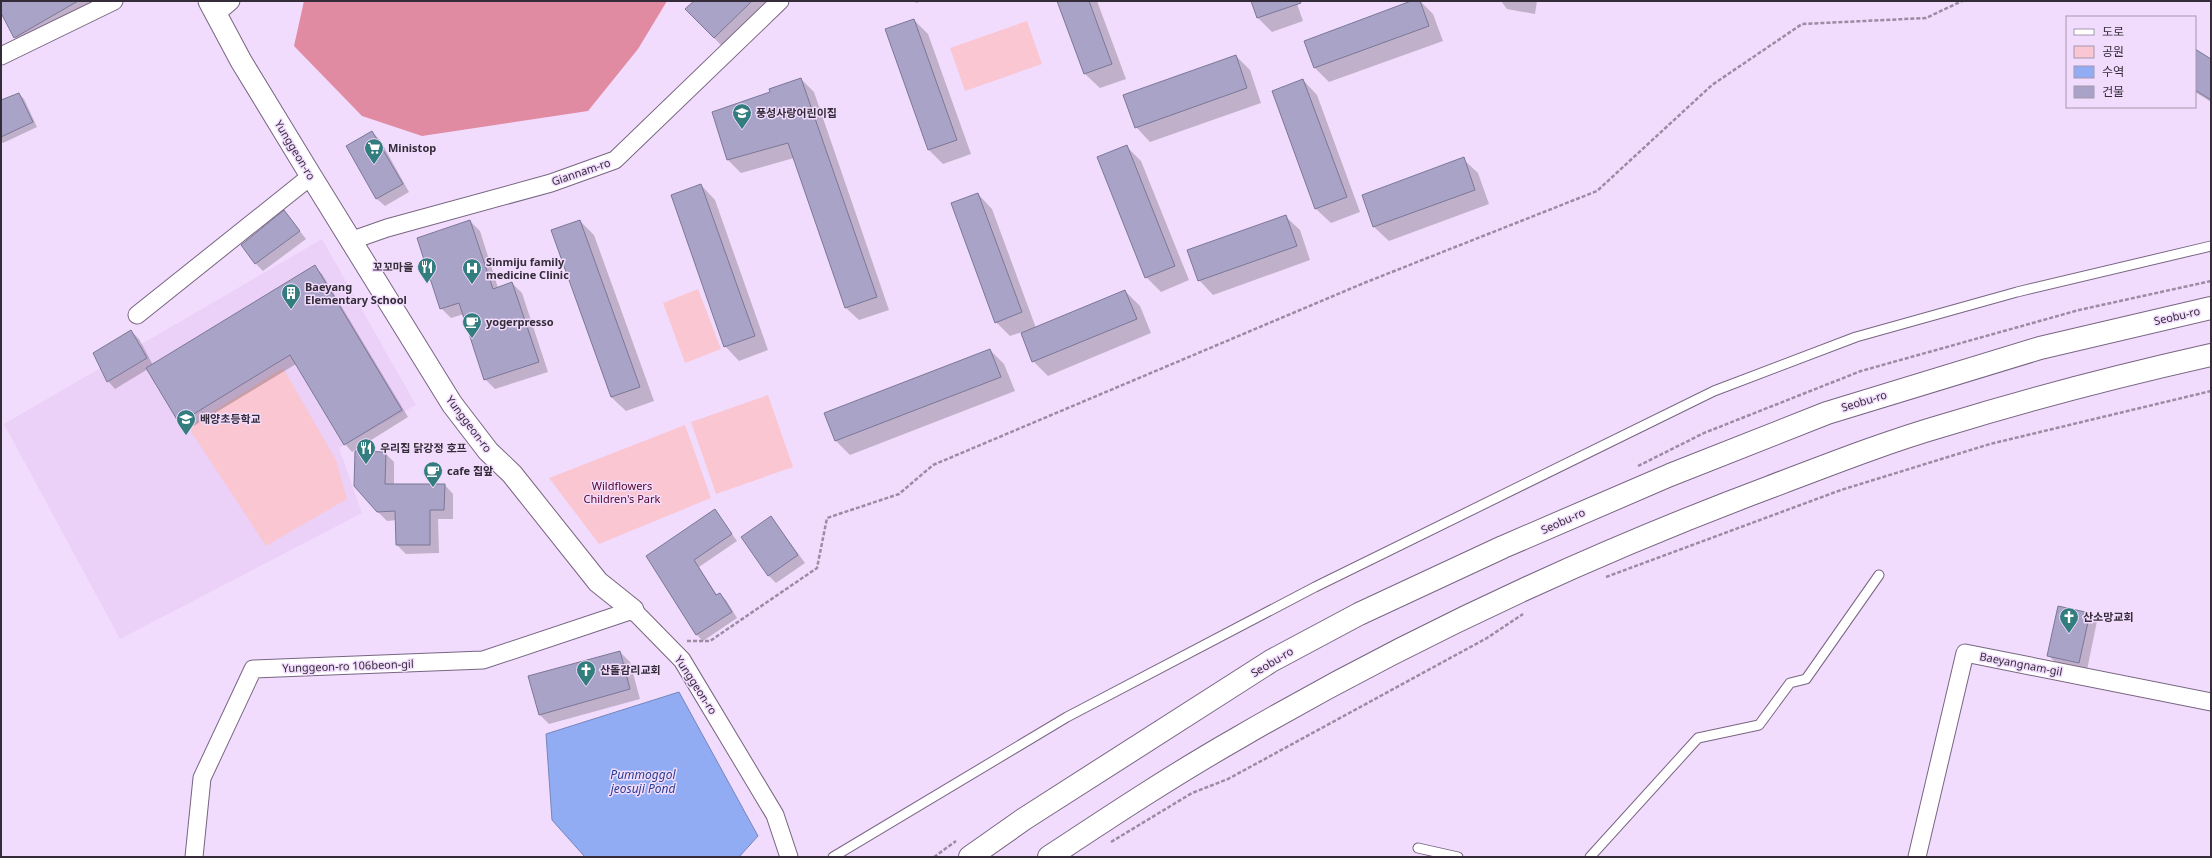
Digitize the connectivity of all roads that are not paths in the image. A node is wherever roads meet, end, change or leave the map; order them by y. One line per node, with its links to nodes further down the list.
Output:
1 (114, 1): 4 (street)
2 (780, 1): 6 (street, Giannam-ro)
3 (218, 5): 5 (street, Yunggeon-ro)
4 (1, 56)
5 (311, 176): 6 (street, Yunggeon-ro); 9 (street)
6 (350, 241): 12 (street, Yunggeon-ro)
7 (2211, 246): 17 (lane)
8 (2211, 308): 18 (main road, Seobu-ro)
9 (137, 315)
10 (2211, 355): 19 (main road)
11 (1879, 575): 21 (lane)
12 (633, 610): 15 (street, Yunggeon-ro 106beon-gil); 16 (street, Yunggeon-ro)
13 (2211, 702): 22 (street, Baeyangnam-gil)
14 (1418, 848): 20 (lane)
15 (194, 857)
16 (789, 857)
17 (833, 857)
18 (970, 857)
19 (1048, 857)
20 (1458, 857)
21 (1590, 857)
22 (1918, 857)

